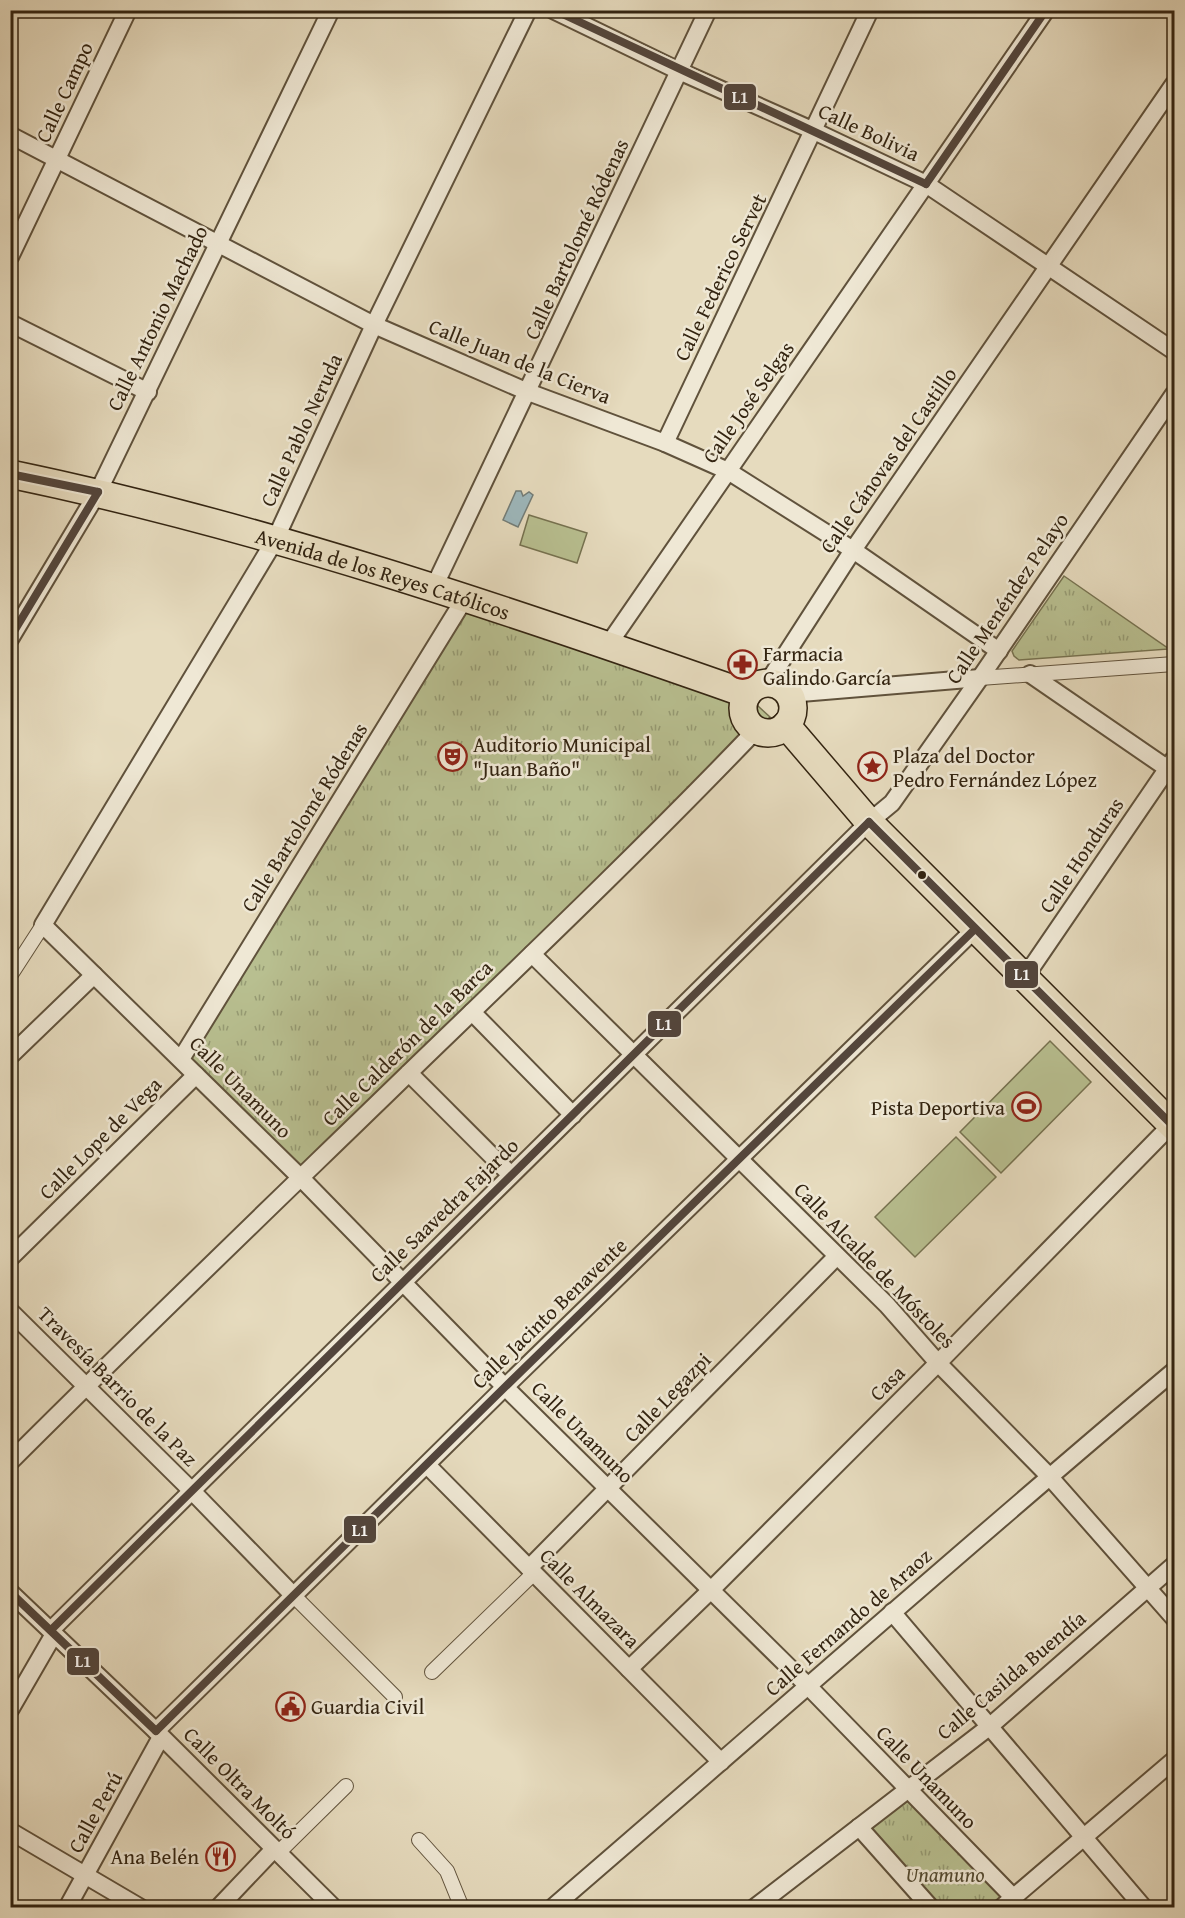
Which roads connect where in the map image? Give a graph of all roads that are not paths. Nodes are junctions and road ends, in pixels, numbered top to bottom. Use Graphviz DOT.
graph roads {
  1 [pos="128,10"];
  2 [pos="331,10"];
  3 [pos="528,10"];
  4 [pos="554,10"];
  5 [pos="708,10"];
  6 [pos="870,10"];
  7 [pos="1046,10"];
  8 [pos="680,71"];
  9 [pos="1174,84"];
  10 [pos="814,131"];
  11 [pos="10,135"];
  12 [pos="57,159"];
  13 [pos="926,184"];
  14 [pos="218,243"];
  15 [pos="10,257"];
  16 [pos="1050,266"];
  17 [pos="10,323"];
  18 [pos="374,325"];
  19 [pos="1174,351"];
  20 [pos="147,392"];
  21 [pos="528,392"];
  22 [pos="1174,394"];
  23 [pos="665,443"];
  24 [pos="728,471"];
  25 [pos="10,474"];
  26 [pos="98,492"];
  27 [pos="274,540"];
  28 [pos="853,550"];
  29 [pos="434,587"];
  30 [pos="465,598"];
  31 [pos="10,639"];
  32 [pos="608,645"];
  33 [pos="999,651"];
  34 [pos="1174,664"];
  35 [pos="1030,674"];
  36 [pos="980,678"];
  37 [pos="768,690"];
  38 [pos="786,725"];
  39 [pos="756,730"];
  40 [pos="1172,767"];
  41 [pos="869,822"];
  42 [pos="43,925"];
  43 [pos="975,929"];
  44 [pos="532,954"];
  45 [pos="94,975"];
  46 [pos="10,976"];
  47 [pos="1025,977"];
  48 [pos="472,1012"];
  49 [pos="633,1055"];
  50 [pos="10,1056"];
  51 [pos="181,1059"];
  52 [pos="409,1073"];
  53 [pos="196,1075"];
  54 [pos="573,1115"];
  55 [pos="1174,1125"];
  56 [pos="739,1159"];
  57 [pos="512,1175"];
  58 [pos="300,1178"];
  59 [pos="837,1256"];
  60 [pos="10,1258"];
  61 [pos="402,1282"];
  62 [pos="10,1311"];
  63 [pos="938,1363"];
  64 [pos="1174,1371"];
  65 [pos="85,1387"];
  66 [pos="505,1387"];
  67 [pos="10,1462"];
  68 [pos="427,1465"];
  69 [pos="1049,1476"];
  70 [pos="609,1488"];
  71 [pos="191,1490"];
  72 [pos="1174,1565"];
  73 [pos="531,1571"];
  74 [pos="1149,1587"];
  75 [pos="711,1590"];
  76 [pos="10,1592"];
  77 [pos="294,1596"];
  78 [pos="892,1612"];
  79 [pos="1174,1618"];
  80 [pos="53,1632"];
  81 [pos="629,1669"];
  82 [pos="432,1672"];
  83 [pos="808,1686"];
  84 [pos="395,1697"];
  85 [pos="10,1710"];
  86 [pos="989,1727"];
  87 [pos="159,1734"];
  88 [pos="1174,1760"];
  89 [pos="721,1762"];
  90 [pos="346,1786"];
  91 [pos="908,1789"];
  92 [pos="859,1827"];
  93 [pos="10,1831"];
  94 [pos="1084,1838"];
  95 [pos="419,1840"];
  96 [pos="276,1851"];
  97 [pos="86,1875"];
  98 [pos="1007,1903"];
  99 [pos="759,1906"];
  100 [pos="67,1908"];
  101 [pos="141,1908"];
  102 [pos="218,1908"];
  103 [pos="334,1908"];
  104 [pos="464,1908"];
  105 [pos="552,1908"];
  106 [pos="931,1908"];
  107 [pos="1144,1908"];
  1 -- 12 [label="street, Calle Campo"];
  2 -- 14 [label="street, Calle Antonio Machado"];
  3 -- 18 [label="street, Calle Pablo Neruda"];
  4 -- 8 [label="street, Calle Bolivia"];
  5 -- 8 [label="street, Calle Bartolomé Ródenas"];
  6 -- 10 [label="street, Calle Federico Servet"];
  7 -- 13 [label="street, Calle José Selgas"];
  8 -- 10 [label="street, Calle Bolivia"];
  8 -- 21 [label="street, Calle Bartolomé Ródenas"];
  9 -- 16 [label="street, Calle Cánovas del Castillo"];
  10 -- 13 [label="street, Calle Bolivia"];
  10 -- 23 [label="street, Calle Federico Servet"];
  11 -- 12 [label="street, Calle Juan de la Cierva"];
  12 -- 14 [label="street, Calle Juan de la Cierva"];
  12 -- 15 [label="street, Calle Campo"];
  13 -- 16 [label="street, Calle Bolivia"];
  13 -- 24 [label="street, Calle José Selgas"];
  14 -- 18 [label="street, Calle Juan de la Cierva"];
  14 -- 20 [label="street, Calle Antonio Machado"];
  16 -- 19 [label="street, Calle Bolivia"];
  16 -- 28 [label="street, Calle Cánovas del Castillo"];
  17 -- 20 [label="street"];
  18 -- 21 [label="street, Calle Juan de la Cierva"];
  18 -- 27 [label="street, Calle Pablo Neruda"];
  20 -- 26 [label="street, Calle Antonio Machado"];
  21 -- 23 [label="street, Calle Juan de la Cierva"];
  21 -- 29 [label="street, Calle Bartolomé Ródenas"];
  22 -- 33 [label="street, Calle Menéndez Pelayo"];
  23 -- 24 [label="street, Calle Juan de la Cierva"];
  24 -- 28 [label="street, Calle Juan de la Cierva"];
  24 -- 32 [label="street, Calle José Selgas"];
  25 -- 26 [label="main road, Avenida de los Reyes Católicos"];
  26 -- 27 [label="main road, Avenida de los Reyes Católicos"];
  26 -- 31 [label="street, Calle Antonio Machado"];
  27 -- 29 [label="main road, Avenida de los Reyes Católicos"];
  27 -- 42 [label="street, Calle Pablo Neruda"];
  28 -- 33 [label="street, Calle Juan de la Cierva"];
  28 -- 37 [label="street, Calle Cánovas del Castillo"];
  29 -- 30 [label="main road, Avenida de los Reyes Católicos"];
  30 -- 32 [label="main road, Avenida de los Reyes Católicos"];
  30 -- 51 [label="street, Calle Bartolomé Ródenas"];
  32 -- 37 [label="main road, Avenida de los Reyes Católicos"];
  33 -- 36 [label="street, Calle Menéndez Pelayo"];
  34 -- 35 [label="street"];
  35 -- 36 [label="street"];
  35 -- 40 [label="street"];
  36 -- 37 [label="street"];
  36 -- 41 [label="street, Calle Menéndez Pelayo"];
  37 -- 38 [label="main road"];
  37 -- 39 [label="main road"];
  38 -- 39 [label="main road"];
  38 -- 41 [label="main road"];
  39 -- 44 [label="street, Calle Calderón de la Barca"];
  40 -- 47 [label="street, Calle Honduras"];
  41 -- 43 [label="main road"];
  41 -- 49 [label="street, Calle Saavedra Fajardo"];
  42 -- 45 [label="street, Calle Unamuno"];
  42 -- 46 [label="street, Calle Pablo Neruda"];
  43 -- 47 [label="main road"];
  43 -- 56 [label="street, Calle Jacinto Benavente"];
  44 -- 48 [label="street, Calle Calderón de la Barca"];
  44 -- 49 [label="street, Calle Alcalde de Móstoles"];
  45 -- 50 [label="street"];
  45 -- 51 [label="street, Calle Unamuno"];
  47 -- 55 [label="main road"];
  48 -- 52 [label="street, Calle Calderón de la Barca"];
  48 -- 54 [label="street"];
  49 -- 54 [label="street, Calle Saavedra Fajardo"];
  49 -- 56 [label="street, Calle Alcalde de Móstoles"];
  51 -- 53 [label="street, Calle Unamuno"];
  52 -- 57 [label="street"];
  52 -- 58 [label="street, Calle Calderón de la Barca"];
  53 -- 58 [label="street, Calle Unamuno"];
  53 -- 60 [label="street, Calle Lope de Vega"];
  54 -- 57 [label="street, Calle Saavedra Fajardo"];
  55 -- 63 [label="street, Casa"];
  56 -- 59 [label="street, Calle Alcalde de Móstoles"];
  56 -- 66 [label="street, Calle Jacinto Benavente"];
  57 -- 61 [label="street, Calle Saavedra Fajardo"];
  58 -- 61 [label="street, Calle Unamuno"];
  58 -- 65 [label="street, Calle Calderón de la Barca"];
  59 -- 63 [label="street, Calle Alcalde de Móstoles"];
  59 -- 70 [label="street, Calle Legazpi"];
  61 -- 66 [label="street, Calle Unamuno"];
  61 -- 71 [label="street, Calle Saavedra Fajardo"];
  62 -- 65 [label="street, Travesía Barrio de la Paz"];
  63 -- 69 [label="street, Calle Alcalde de Móstoles"];
  63 -- 75 [label="street, Casa"];
  64 -- 69 [label="street, Calle Fernando de Araoz"];
  65 -- 67 [label="street, Calle Calderón de la Barca"];
  65 -- 71 [label="street, Travesía Barrio de la Paz"];
  66 -- 68 [label="street, Calle Jacinto Benavente"];
  66 -- 70 [label="street, Calle Unamuno"];
  68 -- 73 [label="street, Calle Almazara"];
  68 -- 77 [label="street, Calle Jacinto Benavente"];
  69 -- 74 [label="street, Calle Alcalde de Móstoles"];
  69 -- 78 [label="street, Calle Fernando de Araoz"];
  70 -- 73 [label="street, Calle Legazpi"];
  70 -- 75 [label="street, Calle Unamuno"];
  71 -- 77 [label="street, Travesía Barrio de la Paz"];
  71 -- 80 [label="street, Calle Saavedra Fajardo"];
  72 -- 74 [label="street, Calle Casilda Buendía"];
  73 -- 81 [label="street, Calle Almazara"];
  73 -- 82 [label="street"];
  74 -- 79 [label="street, Calle Alcalde de Móstoles"];
  74 -- 86 [label="street, Calle Casilda Buendía"];
  75 -- 81 [label="street, Casa"];
  75 -- 83 [label="street, Calle Unamuno"];
  76 -- 80 [label="street, Calle Oltra Moltó"];
  77 -- 84 [label="street"];
  77 -- 87 [label="street, Calle Jacinto Benavente"];
  78 -- 83 [label="street, Calle Fernando de Araoz"];
  78 -- 86 [label="street"];
  80 -- 85 [label="street, Calle Saavedra Fajardo"];
  80 -- 87 [label="street, Calle Oltra Moltó"];
  81 -- 89 [label="street, Calle Almazara"];
  83 -- 89 [label="street, Calle Fernando de Araoz"];
  83 -- 91 [label="street, Calle Unamuno"];
  86 -- 91 [label="street, Calle Casilda Buendía"];
  86 -- 94 [label="street"];
  87 -- 96 [label="street, Calle Oltra Moltó"];
  87 -- 97 [label="street, Calle Perú"];
  88 -- 94 [label="street"];
  89 -- 105 [label="street, Calle Fernando de Araoz"];
  90 -- 96 [label="street"];
  91 -- 92 [label="street, Calle Casilda Buendía"];
  91 -- 98 [label="street, Calle Unamuno"];
  92 -- 99 [label="street, Calle Casilda Buendía"];
  92 -- 106 [label="street"];
  93 -- 97 [label="street"];
  94 -- 98 [label="street"];
  94 -- 107 [label="street"];
  95 -- 104 [label="street"];
  96 -- 102 [label="street"];
  96 -- 103 [label="street, Calle Oltra Moltó"];
  97 -- 100 [label="street, Calle Perú"];
  97 -- 101 [label="street"];
}
